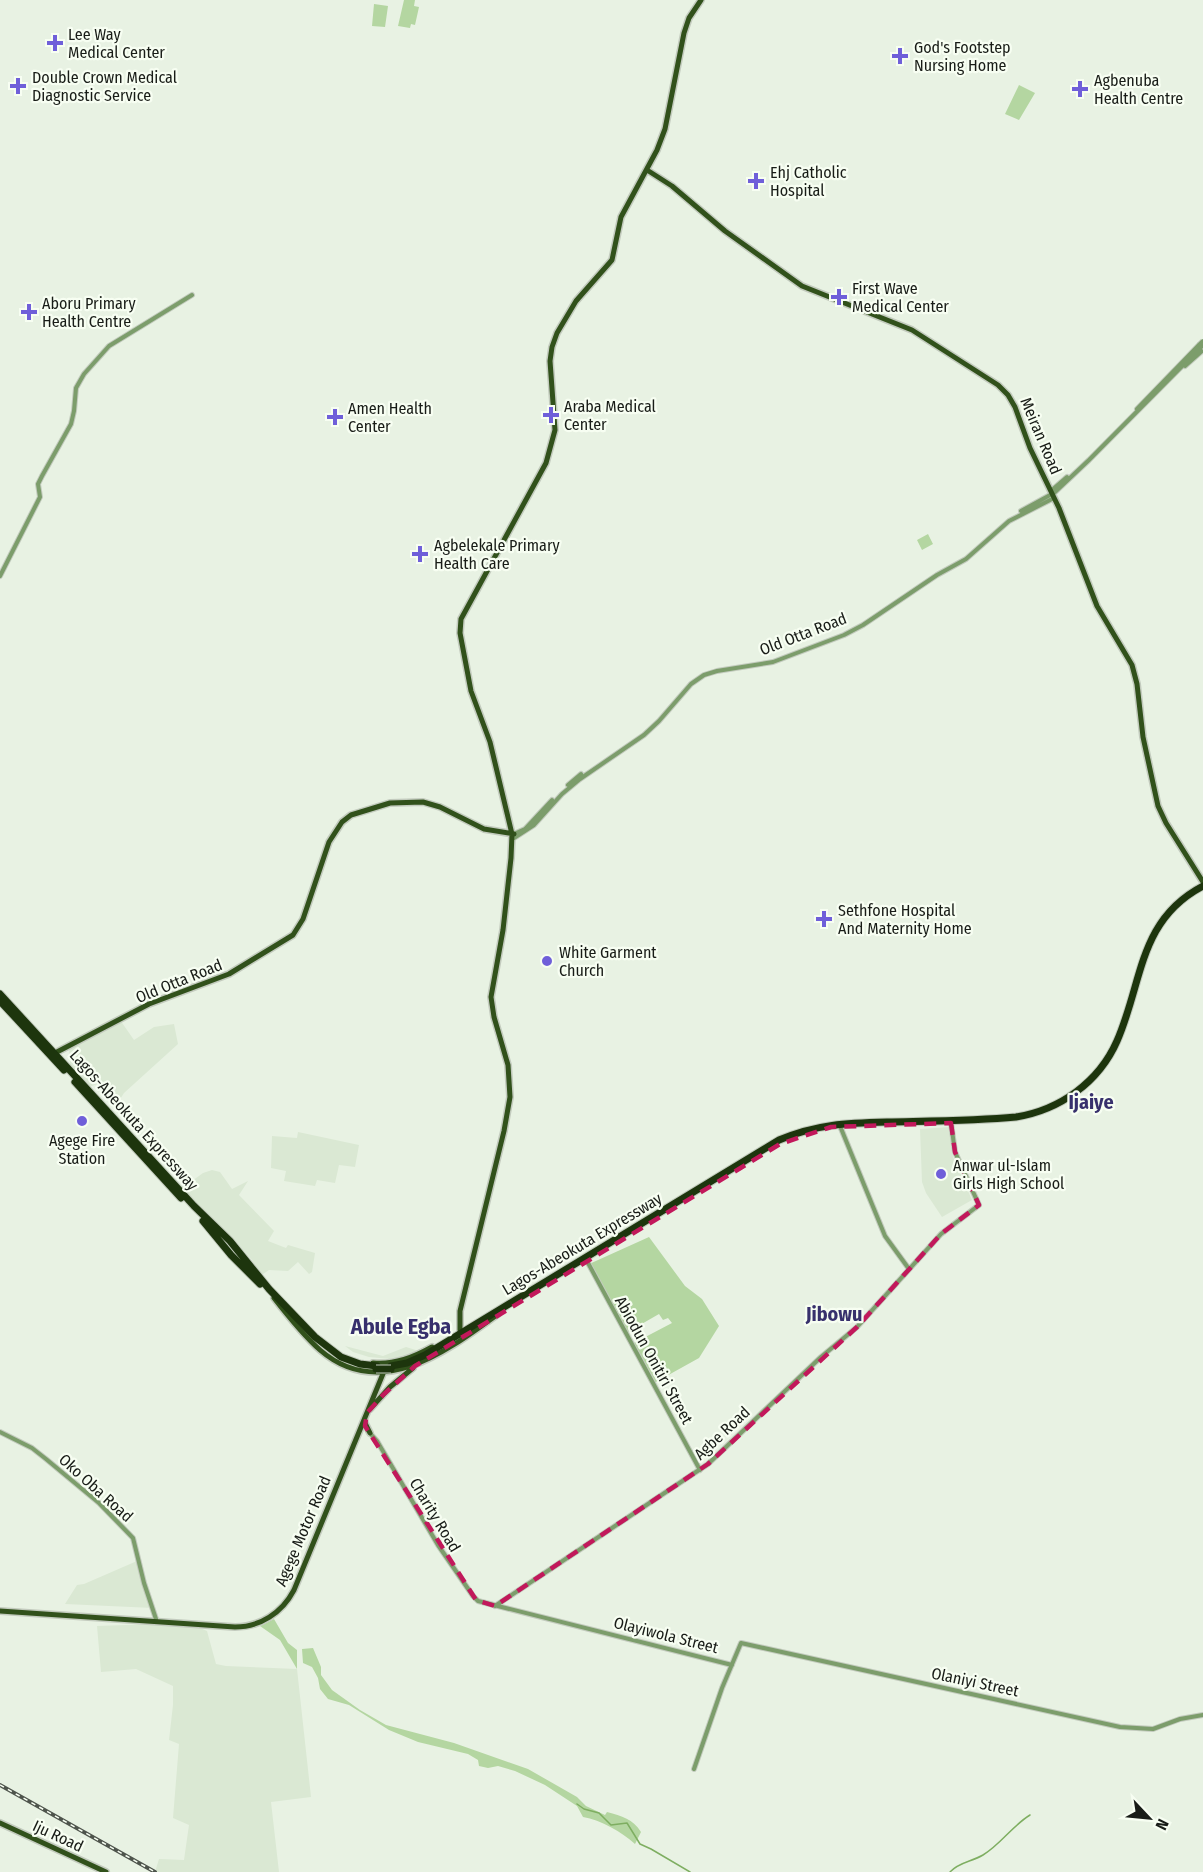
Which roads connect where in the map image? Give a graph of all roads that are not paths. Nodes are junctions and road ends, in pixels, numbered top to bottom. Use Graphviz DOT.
graph roads {
  1 [pos="702,0"];
  2 [pos="648,170"];
  3 [pos="192,296"];
  4 [pos="1202,346"];
  5 [pos="1053,493"];
  6 [pos="0,576"];
  7 [pos="513,836"];
  8 [pos="1203,884"];
  9 [pos="0,994"];
  10 [pos="0,1001"];
  11 [pos="56,1054"];
  12 [pos="951,1123"];
  13 [pos="840,1126"];
  14 [pos="587,1261"];
  15 [pos="909,1269"];
  16 [pos="268,1289"];
  17 [pos="498,1313"];
  18 [pos="461,1330"];
  19 [pos="415,1366"];
  20 [pos="384,1368"];
  21 [pos="376,1387"];
  22 [pos="367,1413"];
  23 [pos="361,1426"];
  24 [pos="0,1432"];
  25 [pos="368,1432"];
  26 [pos="700,1470"];
  27 [pos="493,1607"];
  28 [pos="0,1609"];
  29 [pos="272,1613"];
  30 [pos="156,1619"];
  31 [pos="732,1665"];
  32 [pos="1203,1715"];
  33 [pos="694,1769"];
  34 [pos="0,1825"];
  35 [pos="99,1872"];
  36 [pos="106,1872"];
  1 -- 2 [label="main road"];
  2 -- 5 [label="main road, Meiran Road"];
  2 -- 7 [label="main road"];
  3 -- 6 [label="street"];
  4 -- 5 [label="street, Old Otta Road"];
  5 -- 7 [label="street, Old Otta Road"];
  5 -- 8 [label="main road, Meiran Road"];
  7 -- 11 [label="main road, Old Otta Road"];
  7 -- 11 [label="main road, Old Otta Road"];
  7 -- 18 [label="main road"];
  8 -- 12 [label="highway, Lagos-Abeokuta Expressway"];
  8 -- 17 [label="highway, Lagos-Abeokuta Expressway"];
  9 -- 11 [label="highway, Lagos-Abeokuta Expressway"];
  10 -- 16 [label="highway, Lagos-Abeokuta Expressway"];
  11 -- 16 [label="highway, Lagos-Abeokuta Expressway"];
  12 -- 13 [label="highway, Lagos-Abeokuta Expressway"];
  12 -- 15 [label="street, Agbe Road"];
  13 -- 14 [label="highway, Lagos-Abeokuta Expressway"];
  13 -- 15 [label="street"];
  14 -- 17 [label="highway, Lagos-Abeokuta Expressway"];
  14 -- 26 [label="street, Abiodun Onitiri Street"];
  15 -- 26 [label="street, Agbe Road"];
  16 -- 20 [label="highway, Lagos-Abeokuta Expressway"];
  17 -- 18 [label="main road"];
  17 -- 19 [label="main road"];
  17 -- 20 [label="highway, Lagos-Abeokuta Expressway"];
  18 -- 20 [label="main road"];
  19 -- 20 [label="main road"];
  19 -- 22 [label="main road"];
  20 -- 21 [label="main road, Agege Motor Road"];
  21 -- 22 [label="main road, Agege Motor Road"];
  21 -- 23 [label="main road, Agege Motor Road"];
  22 -- 23 [label="main road, Agege Motor Road"];
  23 -- 25 [label="main road"];
  23 -- 25 [label="main road"];
  23 -- 29 [label="main road, Agege Motor Road"];
  24 -- 30 [label="street, Oko Oba Road"];
  25 -- 27 [label="street, Charity Road"];
  26 -- 27 [label="street, Agbe Road"];
  27 -- 31 [label="street, Olayiwola Street"];
  28 -- 29 [label="main road"];
  28 -- 30 [label="main road"];
  29 -- 30 [label="main road"];
  31 -- 32 [label="street, Olaniyi Street"];
  31 -- 33 [label="street"];
  34 -- 35 [label="main road, Iju Road"];
  34 -- 36 [label="main road, Iju Road"];
}
